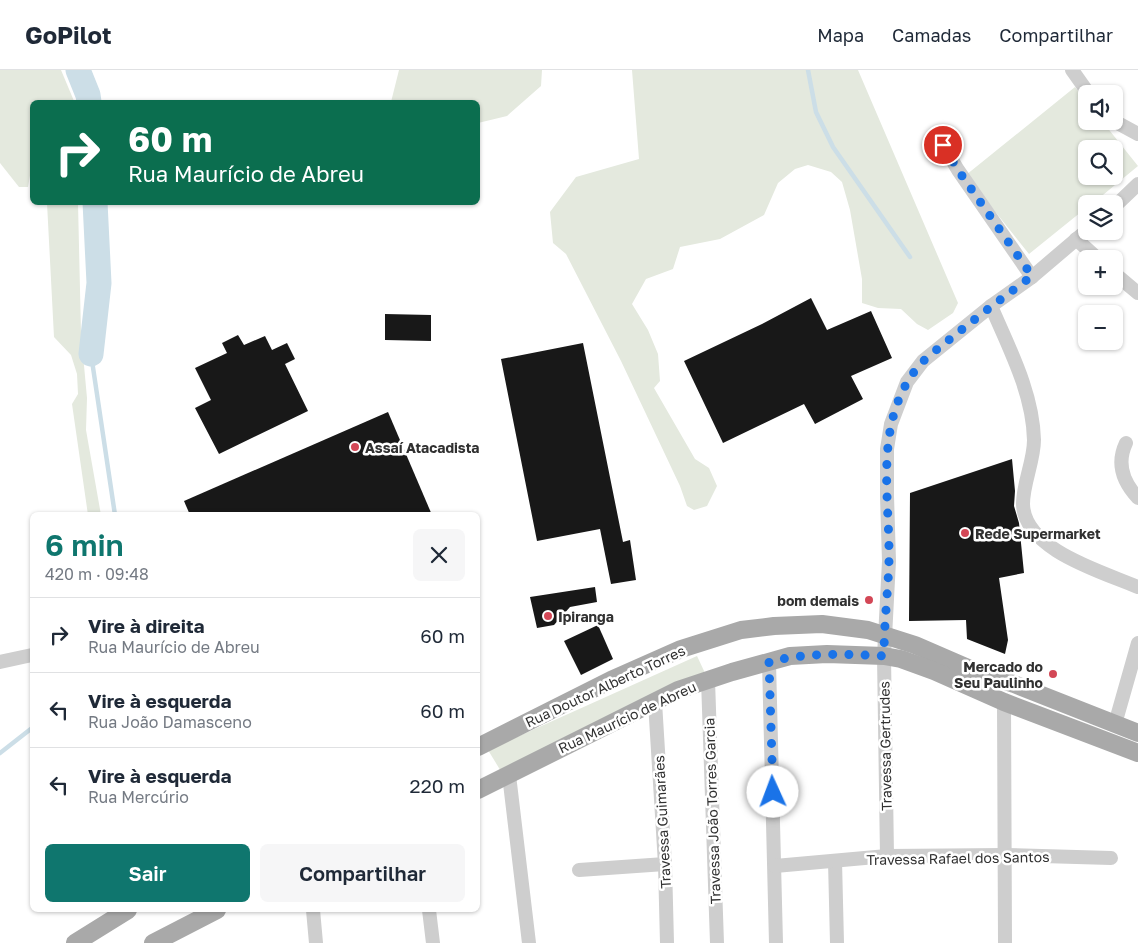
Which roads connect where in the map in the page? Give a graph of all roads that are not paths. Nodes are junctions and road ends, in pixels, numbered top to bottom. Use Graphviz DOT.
graph roads {
  1 [pos="1072,70"];
  2 [pos="1083,85"];
  3 [pos="1123,125"];
  4 [pos="1138,134"];
  5 [pos="943,145"];
  6 [pos="1138,184"];
  7 [pos="1123,198"];
  8 [pos="1078,238"];
  9 [pos="1032,276"];
  10 [pos="1123,280"];
  11 [pos="1138,293"];
  12 [pos="991,306"];
  13 [pos="1126,444"];
  14 [pos="1138,498"];
  15 [pos="1138,587"];
  16 [pos="884,636"];
  17 [pos="1138,643"];
  18 [pos="30,655"];
  19 [pos="884,656"];
  20 [pos="0,662"];
  21 [pos="769,662"];
  22 [pos="708,680"];
  23 [pos="655,702"];
  24 [pos="1004,702"];
  25 [pos="1115,724"];
  26 [pos="1138,734"];
  27 [pos="480,746"];
  28 [pos="1138,753"];
  29 [pos="509,775"];
  30 [pos="480,789"];
  31 [pos="1005,855"];
  32 [pos="887,856"];
  33 [pos="1111,858"];
  34 [pos="835,861"];
  35 [pos="665,864"];
  36 [pos="774,866"];
  37 [pos="579,870"];
  38 [pos="125,912"];
  39 [pos="213,912"];
  40 [pos="313,912"];
  41 [pos="429,912"];
  42 [pos="158,941"];
  43 [pos="75,943"];
  44 [pos="316,943"];
  45 [pos="433,943"];
  46 [pos="528,943"];
  47 [pos="667,943"];
  48 [pos="717,943"];
  49 [pos="776,943"];
  50 [pos="837,943"];
  51 [pos="1005,943"];
  1 -- 2 [label="street"];
  3 -- 4 [label="street"];
  5 -- 9 [label="street"];
  6 -- 7 [label="street"];
  8 -- 9 [label="street, Travessa Gertrudes"];
  9 -- 12 [label="street, Travessa Gertrudes"];
  10 -- 11 [label="street"];
  12 -- 15 [label="street"];
  12 -- 16 [label="street, Travessa Gertrudes"];
  13 -- 14 [label="street"];
  16 -- 19 [label="street, Travessa Gertrudes"];
  16 -- 25 [label="main road, Rua Doutor Alberto Torres"];
  16 -- 27 [label="main road, Rua Doutor Alberto Torres"];
  17 -- 25 [label="street"];
  18 -- 20 [label="street"];
  19 -- 21 [label="main road, Rua Maurício de Abreu"];
  19 -- 24 [label="main road, Rua Maurício de Abreu"];
  19 -- 32 [label="street, Travessa Gertrudes"];
  21 -- 22 [label="main road, Rua Maurício de Abreu"];
  21 -- 36 [label="street"];
  22 -- 23 [label="main road, Rua Maurício de Abreu"];
  22 -- 48 [label="street, Travessa João Torres Garcia"];
  23 -- 29 [label="main road, Rua Maurício de Abreu"];
  23 -- 35 [label="street, Travessa Guimarães"];
  24 -- 28 [label="main road, Rua Maurício de Abreu"];
  24 -- 31 [label="street"];
  25 -- 26 [label="main road, Rua Doutor Alberto Torres"];
  29 -- 30 [label="main road, Rua Maurício de Abreu"];
  29 -- 46 [label="street"];
  31 -- 32 [label="street, Travessa Rafael dos Santos"];
  31 -- 33 [label="street, Travessa Rafael dos Santos"];
  31 -- 51 [label="street"];
  32 -- 34 [label="street, Travessa Rafael dos Santos"];
  34 -- 36 [label="street, Travessa Rafael dos Santos"];
  34 -- 50 [label="street"];
  35 -- 37 [label="street"];
  35 -- 47 [label="street, Travessa Guimarães"];
  36 -- 49 [label="street"];
  38 -- 43 [label="main road"];
  39 -- 42 [label="main road"];
  40 -- 44 [label="street"];
  41 -- 45 [label="street"];
}
